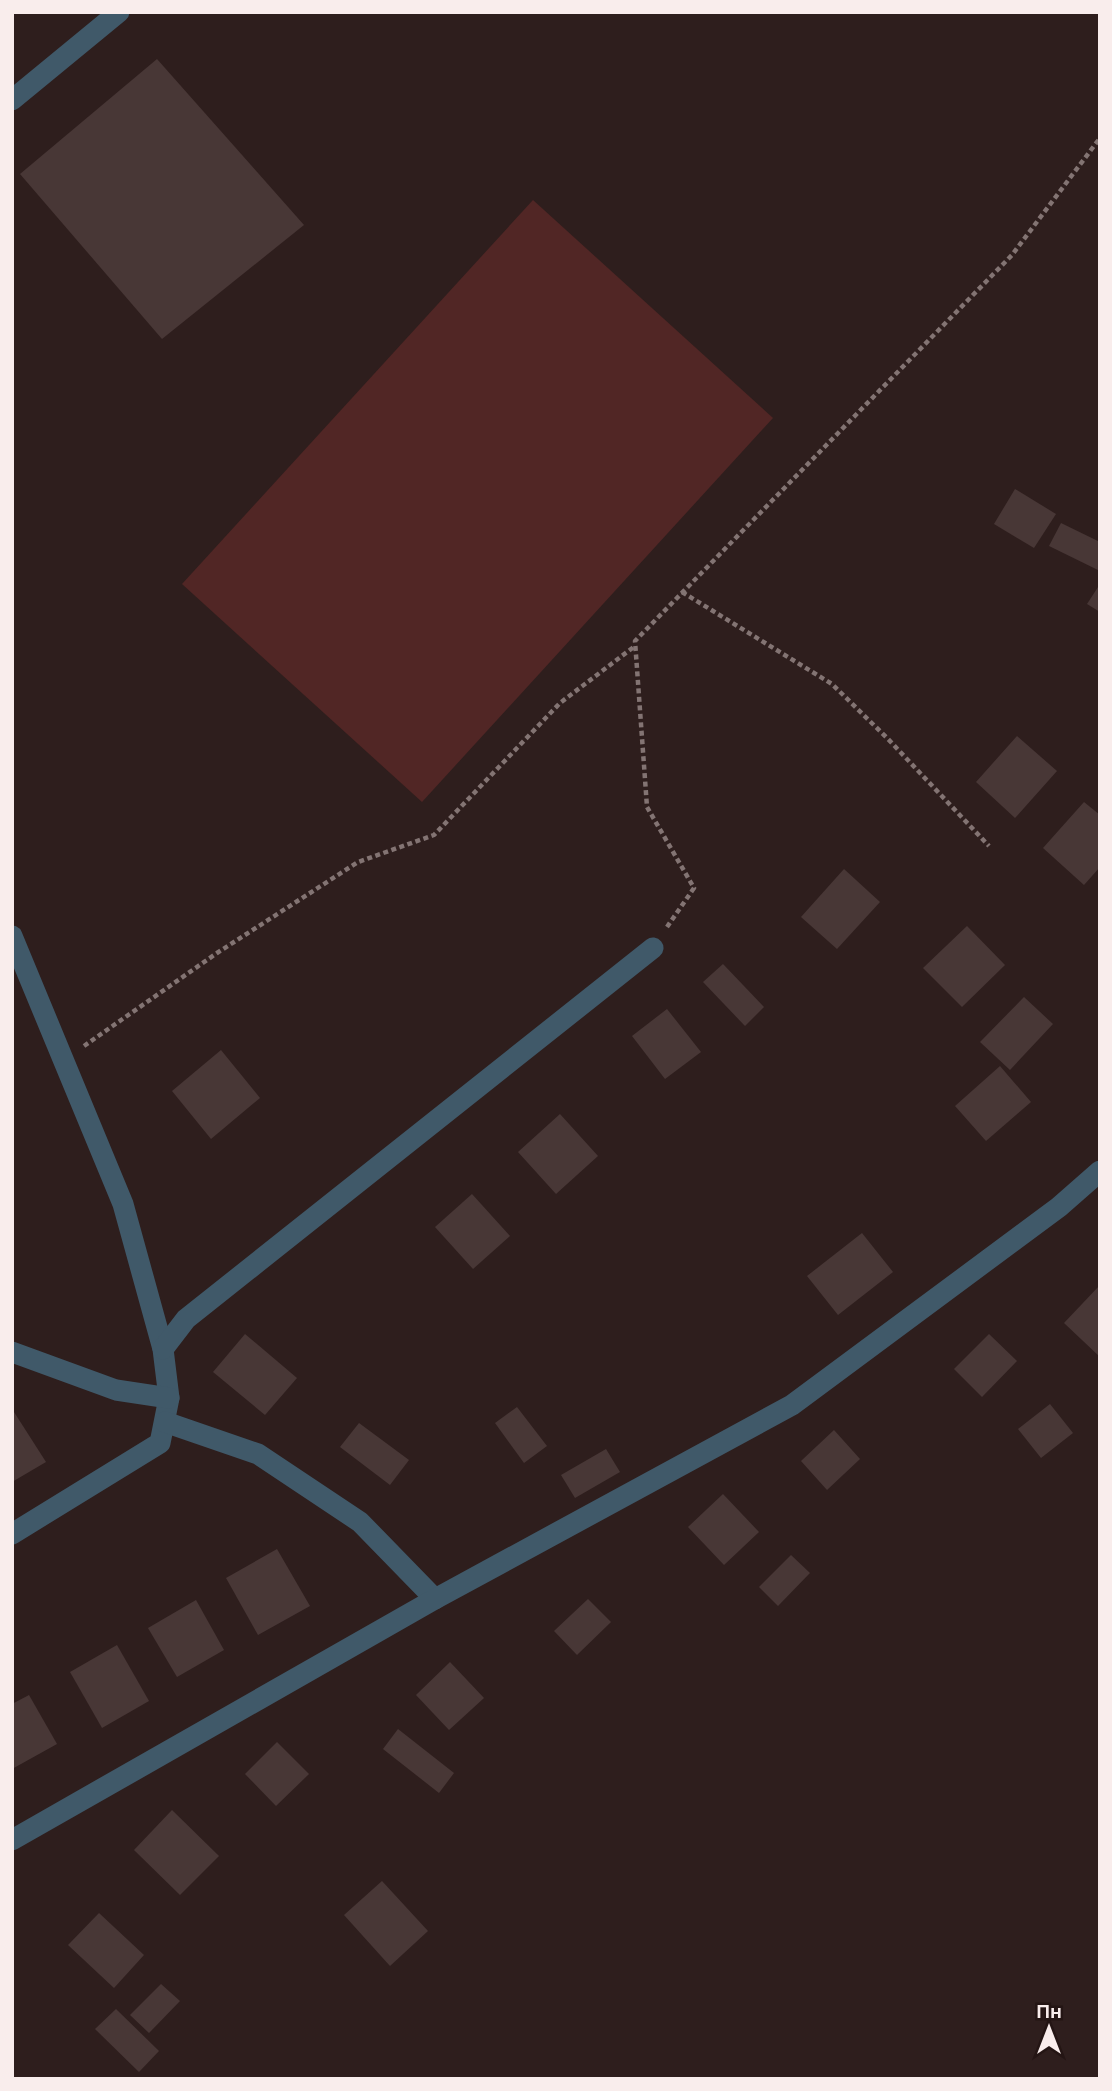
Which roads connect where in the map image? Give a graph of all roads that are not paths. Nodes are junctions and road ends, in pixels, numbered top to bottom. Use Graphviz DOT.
graph roads {
  1 [pos="120,12"];
  2 [pos="12,100"];
  3 [pos="12,936"];
  4 [pos="653,948"];
  5 [pos="1100,1171"];
  6 [pos="163,1349"];
  7 [pos="12,1352"];
  8 [pos="169,1398"];
  9 [pos="165,1422"];
  10 [pos="12,1534"];
  11 [pos="435,1599"];
  12 [pos="12,1840"];
  1 -- 2 [label="street"];
  3 -- 6 [label="street"];
  4 -- 6 [label="street"];
  5 -- 11 [label="street"];
  6 -- 8 [label="street"];
  7 -- 8 [label="street"];
  8 -- 9 [label="street"];
  9 -- 10 [label="street"];
  9 -- 11 [label="street"];
  11 -- 12 [label="street"];
}
